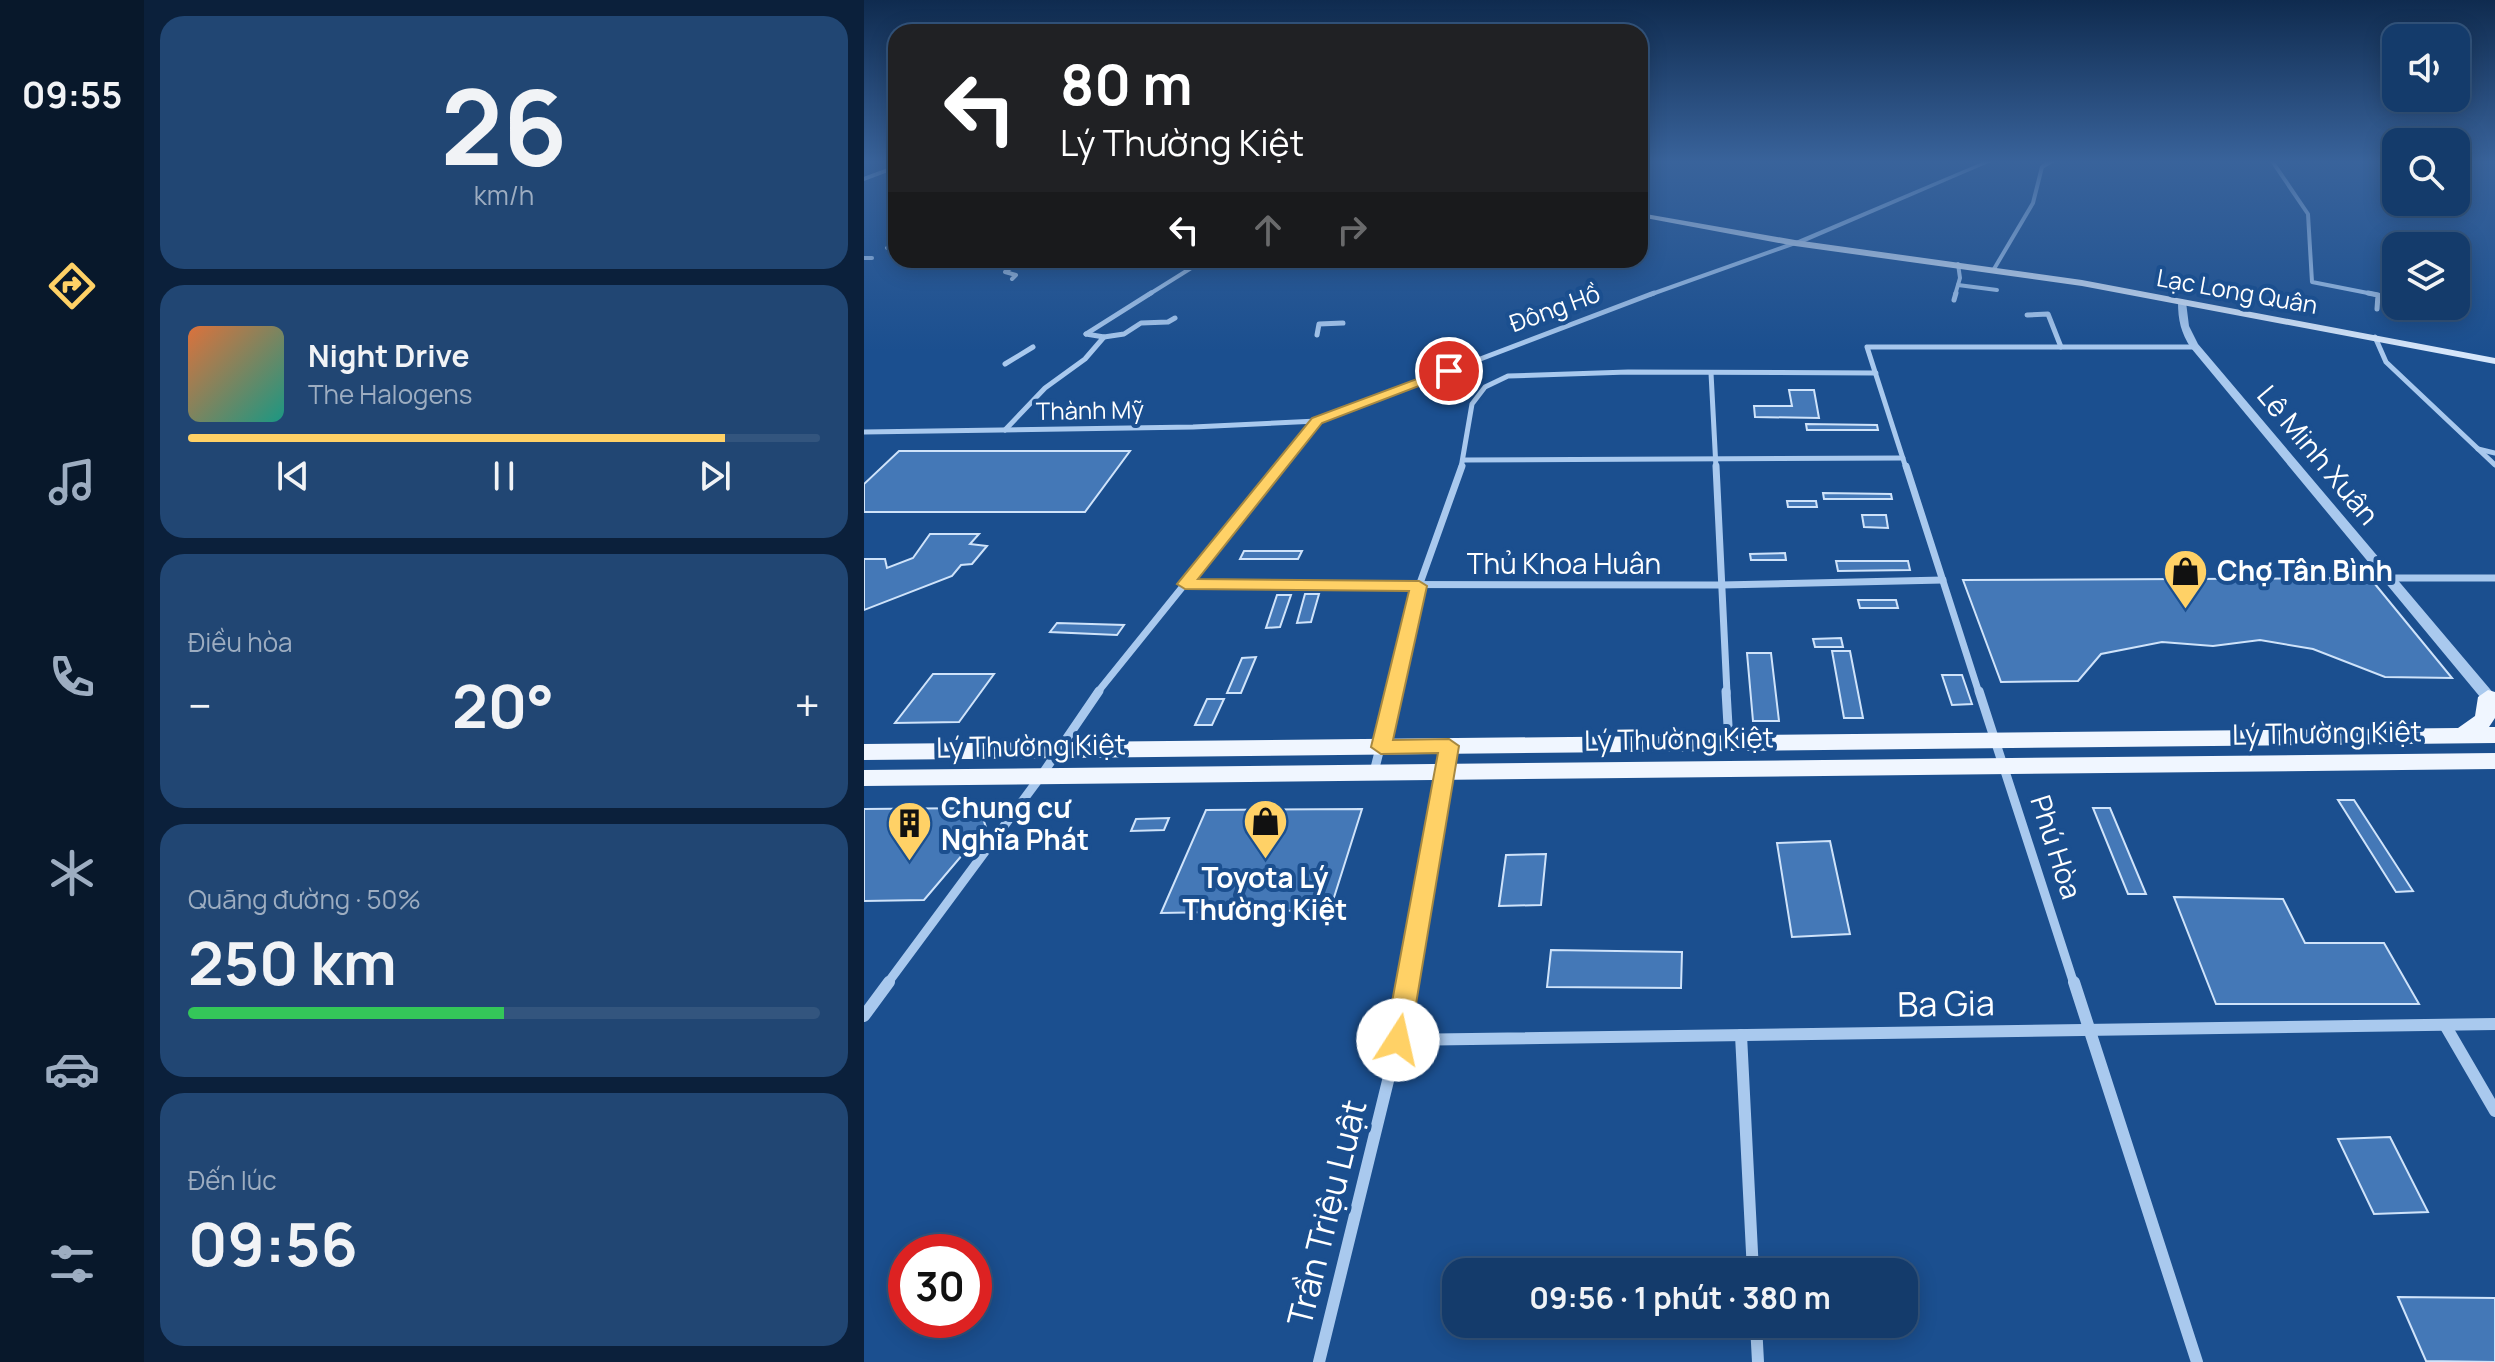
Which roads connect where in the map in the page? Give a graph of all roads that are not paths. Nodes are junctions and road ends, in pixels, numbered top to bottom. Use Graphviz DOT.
graph roads {
  1 [pos="1693,225"];
  2 [pos="1839,225"];
  3 [pos="2020,225"];
  4 [pos="2309,225"];
  5 [pos="1795,243"];
  6 [pos="864,258"];
  7 [pos="872,258"];
  8 [pos="1958,264"];
  9 [pos="1011,268"];
  10 [pos="1191,268"];
  11 [pos="1994,269"];
  12 [pos="1012,279"];
  13 [pos="1958,285"];
  14 [pos="1997,290"];
  15 [pos="1954,300"];
  16 [pos="2182,302"];
  17 [pos="2377,309"];
  18 [pos="2027,315"];
  19 [pos="1175,318"];
  20 [pos="1343,323"];
  21 [pos="1317,335"];
  22 [pos="1104,337"];
  23 [pos="2375,337"];
  24 [pos="1033,347"];
  25 [pos="2061,347"];
  26 [pos="2193,347"];
  27 [pos="2495,361"];
  28 [pos="1005,364"];
  29 [pos="1711,373"];
  30 [pos="1876,373"];
  31 [pos="1317,421"];
  32 [pos="1005,430"];
  33 [pos="864,432"];
  34 [pos="2477,449"];
  35 [pos="2495,453"];
  36 [pos="1903,458"];
  37 [pos="1464,460"];
  38 [pos="1715,460"];
  39 [pos="2495,465"];
  40 [pos="2389,578"];
  41 [pos="2495,578"];
  42 [pos="1943,580"];
  43 [pos="1185,584"];
  44 [pos="1721,585"];
  45 [pos="1419,586"];
  46 [pos="2493,701"];
  47 [pos="2495,735"];
  48 [pos="2461,736"];
  49 [pos="1996,741"];
  50 [pos="1729,743"];
  51 [pos="1449,746"];
  52 [pos="1381,747"];
  53 [pos="1059,750"];
  54 [pos="864,752"];
  55 [pos="2489,763"];
  56 [pos="2004,766"];
  57 [pos="1374,772"];
  58 [pos="1443,772"];
  59 [pos="1041,776"];
  60 [pos="864,778"];
  61 [pos="864,1016"];
  62 [pos="2495,1024"];
  63 [pos="2445,1025"];
  64 [pos="2091,1030"];
  65 [pos="1741,1035"];
  66 [pos="1398,1040"];
  67 [pos="2495,1111"];
  68 [pos="1752,1258"];
  69 [pos="1757,1338"];
  70 [pos="1319,1362"];
  71 [pos="1758,1362"];
  72 [pos="2197,1362"];
  1 -- 5 [label="main road, Lạc Long Quân"];
  2 -- 5 [label="street"];
  3 -- 11 [label="street"];
  4 -- 17 [label="street"];
  5 -- 8 [label="main road, Lạc Long Quân"];
  5 -- 31 [label="street, Đông Hồ"];
  6 -- 7 [label="street"];
  8 -- 11 [label="main road, Lạc Long Quân"];
  8 -- 13 [label="street"];
  9 -- 12 [label="street"];
  10 -- 22 [label="street"];
  11 -- 16 [label="main road, Lạc Long Quân"];
  13 -- 14 [label="street"];
  13 -- 15 [label="street"];
  16 -- 23 [label="main road, Lạc Long Quân"];
  16 -- 26 [label="street, Lê Minh Xuân"];
  18 -- 25 [label="street"];
  19 -- 22 [label="street"];
  20 -- 21 [label="street"];
  22 -- 32 [label="street"];
  23 -- 27 [label="main road, Lạc Long Quân"];
  23 -- 34 [label="street"];
  24 -- 28 [label="street"];
  25 -- 26 [label="street"];
  25 -- 30 [label="street, Phú Hòa"];
  26 -- 40 [label="street, Lê Minh Xuân"];
  29 -- 30 [label="street"];
  29 -- 37 [label="street"];
  29 -- 38 [label="street"];
  30 -- 36 [label="street, Phú Hòa"];
  31 -- 32 [label="street, Thành Mỹ"];
  31 -- 43 [label="street, Đông Hồ"];
  32 -- 33 [label="street, Thành Mỹ"];
  34 -- 35 [label="street"];
  34 -- 39 [label="street"];
  36 -- 38 [label="street"];
  36 -- 42 [label="street, Phú Hòa"];
  37 -- 38 [label="street"];
  37 -- 45 [label="street"];
  38 -- 44 [label="street"];
  40 -- 41 [label="street"];
  40 -- 46 [label="street, Lê Minh Xuân"];
  42 -- 44 [label="street, Thủ Khoa Huân"];
  42 -- 49 [label="street, Phú Hòa"];
  43 -- 45 [label="street, Thủ Khoa Huân"];
  43 -- 53 [label="street, Đông Hồ"];
  44 -- 45 [label="street, Thủ Khoa Huân"];
  44 -- 50 [label="street"];
  45 -- 52 [label="street"];
  46 -- 48 [label="main road"];
  47 -- 48 [label="main road, Lý Thường Kiệt"];
  48 -- 49 [label="main road, Lý Thường Kiệt"];
  49 -- 50 [label="main road, Lý Thường Kiệt"];
  49 -- 56 [label="street, Phú Hòa"];
  50 -- 51 [label="main road, Lý Thường Kiệt"];
  51 -- 52 [label="main road, Lý Thường Kiệt"];
  51 -- 58 [label="street, Trần Triệu Luật"];
  52 -- 53 [label="main road, Lý Thường Kiệt"];
  52 -- 57 [label="street"];
  53 -- 54 [label="main road, Lý Thường Kiệt"];
  53 -- 59 [label="street, Đông Hồ"];
  55 -- 56 [label="main road, Lý Thường Kiệt"];
  56 -- 58 [label="main road, Lý Thường Kiệt"];
  56 -- 64 [label="street, Phú Hòa"];
  57 -- 58 [label="main road, Lý Thường Kiệt"];
  57 -- 59 [label="main road, Lý Thường Kiệt"];
  58 -- 66 [label="street, Trần Triệu Luật"];
  59 -- 60 [label="main road, Lý Thường Kiệt"];
  59 -- 61 [label="street, Đông Hồ"];
  62 -- 63 [label="street, Ba Gia"];
  63 -- 64 [label="street, Ba Gia"];
  63 -- 67 [label="street"];
  64 -- 65 [label="street, Ba Gia"];
  64 -- 72 [label="street, Phú Hòa"];
  65 -- 66 [label="street, Ba Gia"];
  65 -- 68 [label="street"];
  66 -- 70 [label="street, Trần Triệu Luật"];
  69 -- 71 [label="street"];
}
